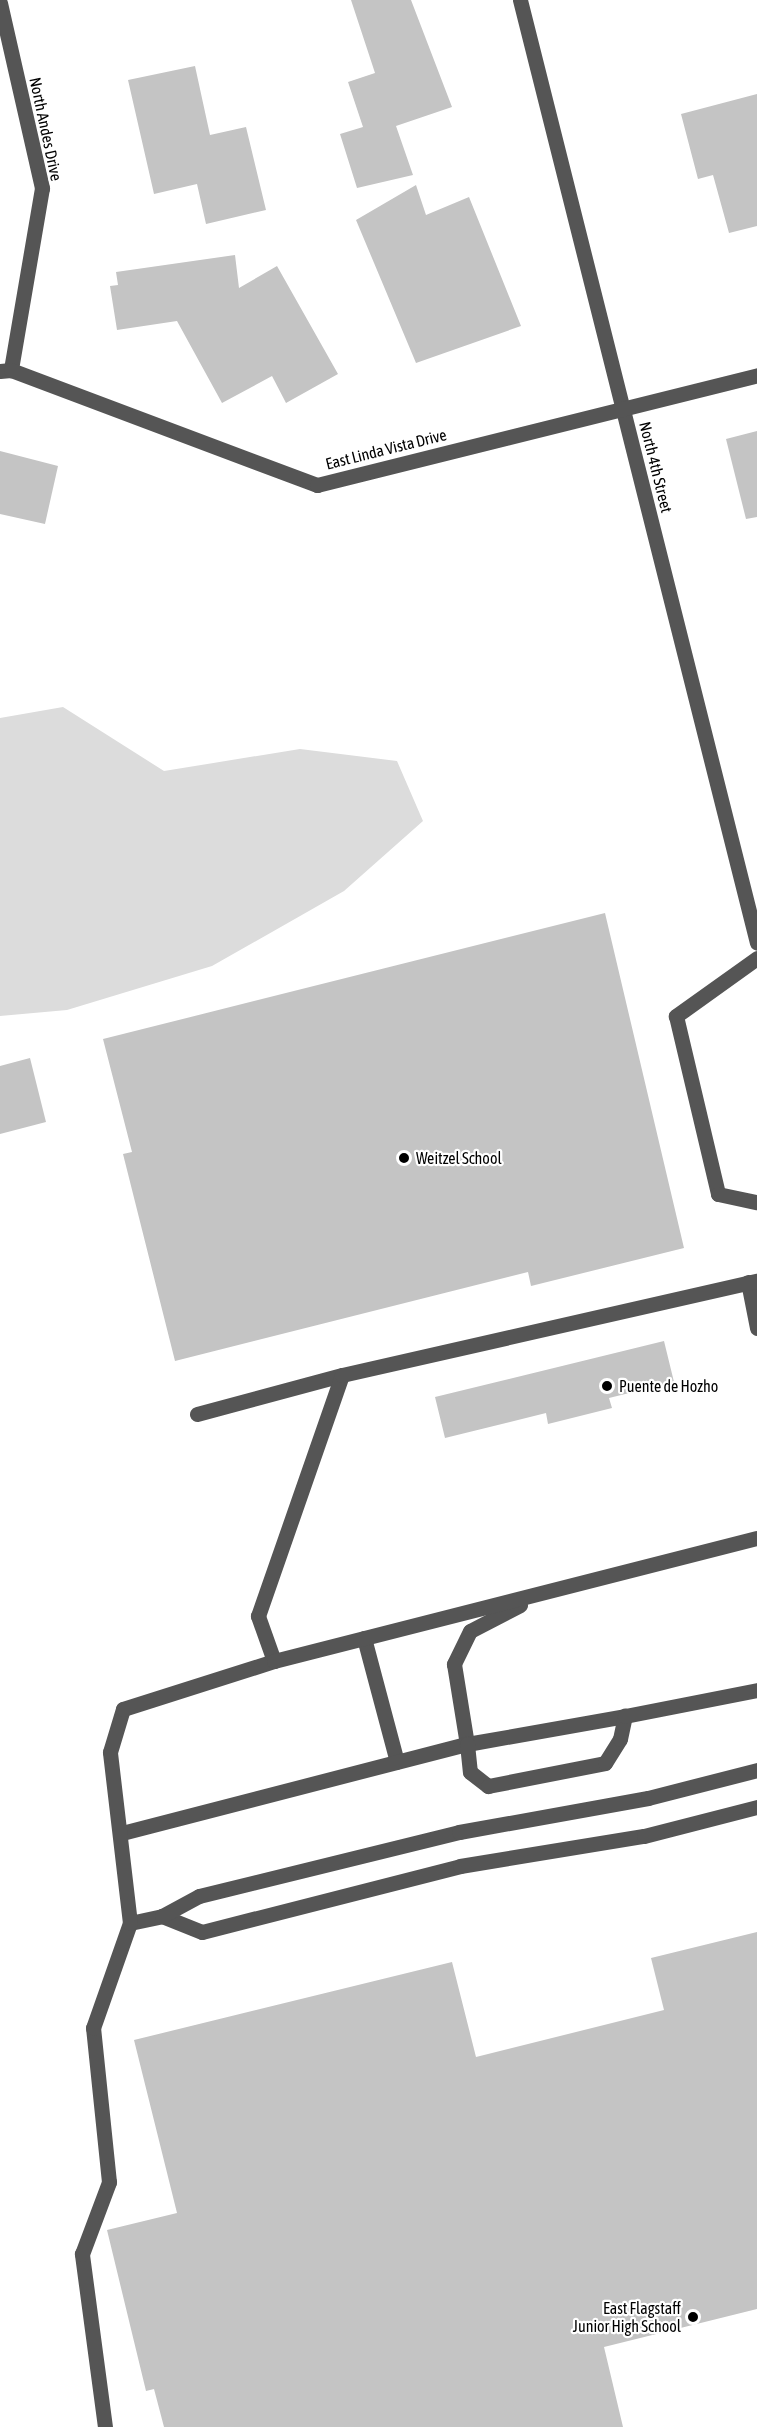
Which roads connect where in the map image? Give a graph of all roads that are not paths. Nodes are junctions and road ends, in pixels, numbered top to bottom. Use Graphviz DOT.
graph roads {
  1 [pos="520,0"];
  2 [pos="0,3"];
  3 [pos="5,370"];
  4 [pos="757,375"];
  5 [pos="623,409"];
  6 [pos="757,944"];
  7 [pos="757,958"];
  8 [pos="757,1202"];
  9 [pos="752,1281"];
  10 [pos="757,1328"];
  11 [pos="342,1375"];
  12 [pos="197,1414"];
  13 [pos="757,1538"];
  14 [pos="541,1593"];
  15 [pos="364,1638"];
  16 [pos="274,1661"];
  17 [pos="757,1690"];
  18 [pos="625,1716"];
  19 [pos="467,1744"];
  20 [pos="397,1762"];
  21 [pos="757,1770"];
  22 [pos="757,1807"];
  23 [pos="122,1833"];
  24 [pos="162,1916"];
  25 [pos="130,1923"];
  26 [pos="105,2427"];
  1 -- 5 [label="street, North 4th Street"];
  2 -- 3 [label="street, North Andes Drive"];
  3 -- 5 [label="street, East Linda Vista Drive"];
  4 -- 5 [label="street, East Linda Vista Drive"];
  5 -- 6 [label="street, North 4th Street"];
  7 -- 8 [label="street"];
  9 -- 10 [label="street"];
  9 -- 11 [label="street"];
  11 -- 12 [label="street"];
  11 -- 16 [label="street"];
  13 -- 14 [label="street"];
  14 -- 15 [label="street"];
  14 -- 19 [label="street"];
  15 -- 16 [label="street"];
  15 -- 20 [label="street"];
  16 -- 23 [label="street"];
  17 -- 18 [label="street"];
  18 -- 19 [label="street"];
  18 -- 19 [label="street"];
  19 -- 20 [label="street"];
  20 -- 23 [label="street"];
  21 -- 24 [label="street"];
  22 -- 24 [label="street"];
  23 -- 25 [label="street"];
  24 -- 25 [label="street"];
  25 -- 26 [label="street"];
}
